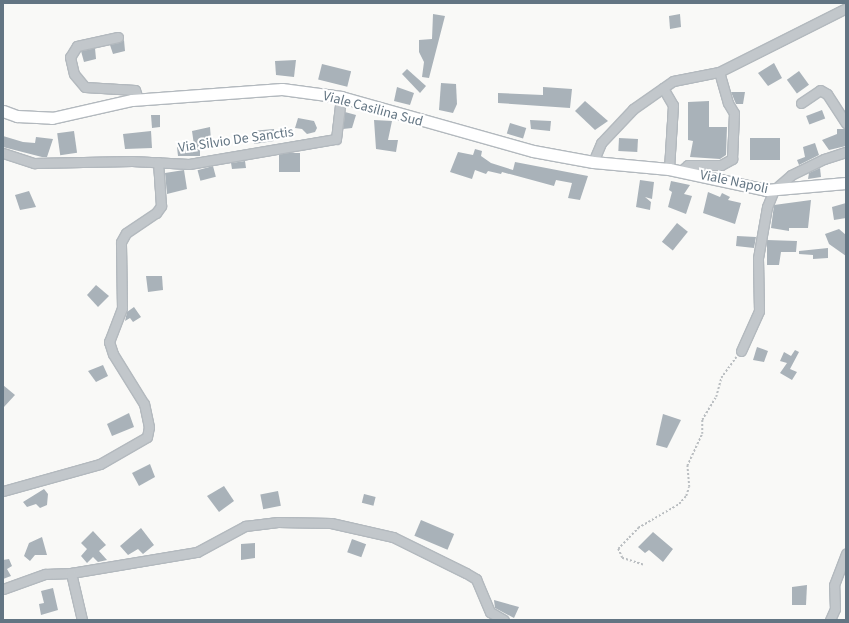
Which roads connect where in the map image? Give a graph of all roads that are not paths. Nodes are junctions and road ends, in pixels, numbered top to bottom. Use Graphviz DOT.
graph roads {
  1 [pos="846,8"];
  2 [pos="118,37"];
  3 [pos="719,72"];
  4 [pos="663,88"];
  5 [pos="341,97"];
  6 [pos="138,99"];
  7 [pos="801,103"];
  8 [pos="3,111"];
  9 [pos="846,123"];
  10 [pos="846,152"];
  11 [pos="3,153"];
  12 [pos="158,162"];
  13 [pos="593,162"];
  14 [pos="669,169"];
  15 [pos="681,171"];
  16 [pos="846,183"];
  17 [pos="774,190"];
  18 [pos="741,351"];
  19 [pos="3,491"];
  20 [pos="846,554"];
  21 [pos="71,573"];
  22 [pos="3,588"];
  23 [pos="82,620"];
  24 [pos="504,620"];
  25 [pos="830,620"];
  1 -- 3 [label="street"];
  2 -- 6 [label="street"];
  3 -- 4 [label="street"];
  3 -- 15 [label="street"];
  4 -- 13 [label="street"];
  4 -- 14 [label="street"];
  5 -- 6 [label="main road, Viale Casilina Sud"];
  5 -- 12 [label="street, Via Silvio De Sanctis"];
  5 -- 13 [label="main road, Viale Casilina Sud"];
  6 -- 8 [label="main road, Viale Casilina Sud"];
  7 -- 9 [label="street"];
  10 -- 17 [label="street"];
  11 -- 12 [label="street, Via Silvio De Sanctis"];
  12 -- 19 [label="street"];
  13 -- 14 [label="main road, Viale Casilina Sud"];
  14 -- 15 [label="main road, Viale Napoli"];
  15 -- 17 [label="main road, Viale Napoli"];
  16 -- 17 [label="main road, Viale Napoli"];
  17 -- 18 [label="street"];
  20 -- 25 [label="street"];
  21 -- 22 [label="street"];
  21 -- 23 [label="street"];
  21 -- 24 [label="street"];
}
